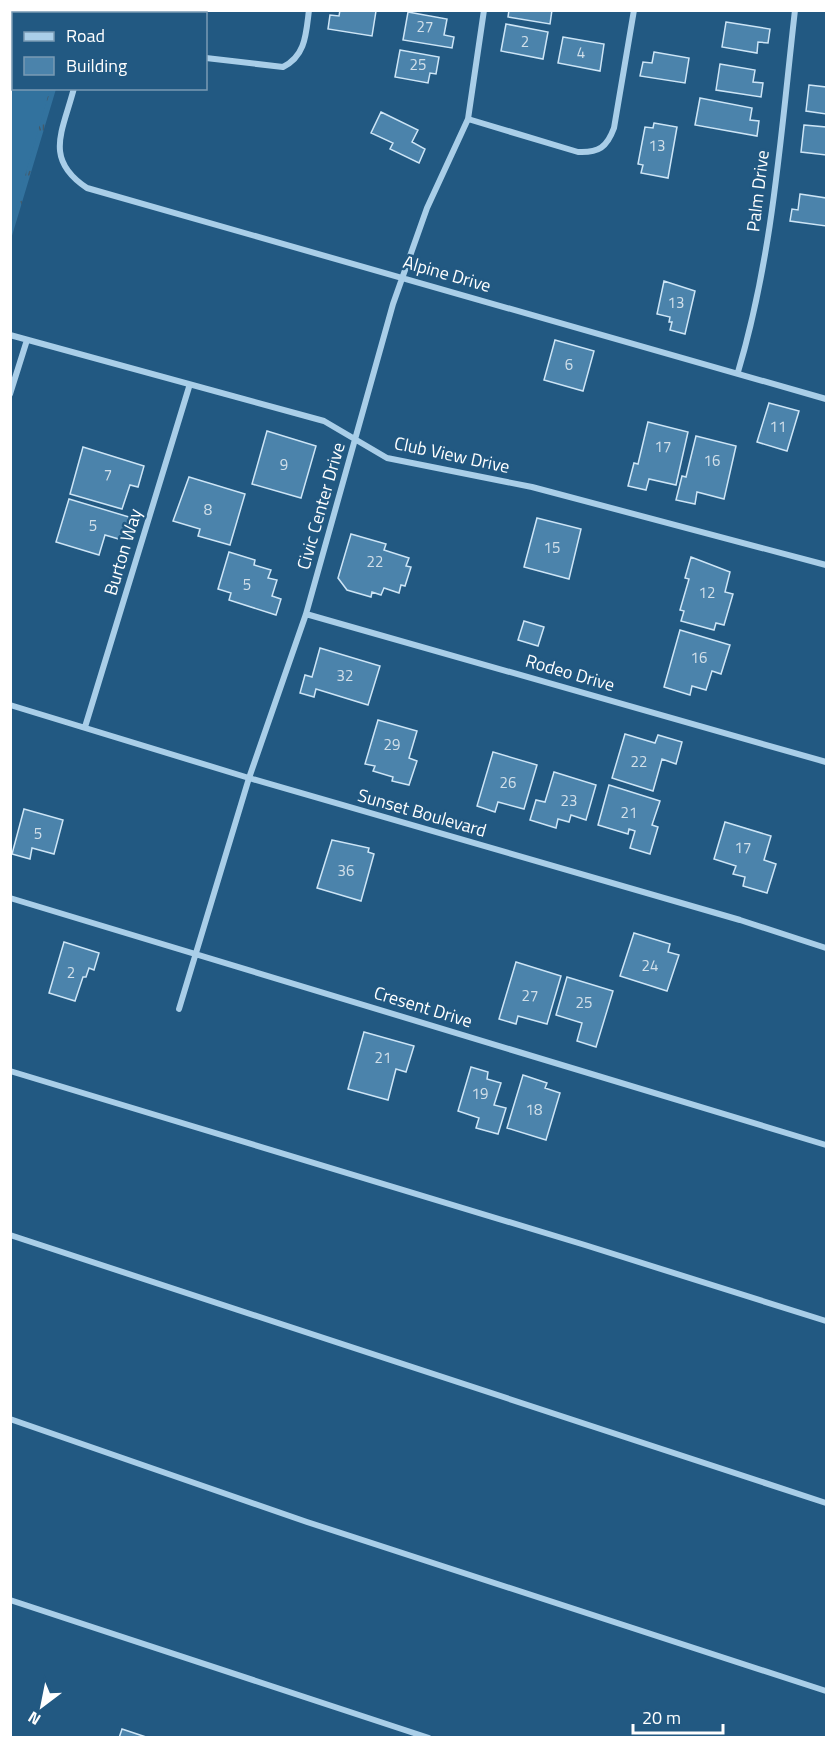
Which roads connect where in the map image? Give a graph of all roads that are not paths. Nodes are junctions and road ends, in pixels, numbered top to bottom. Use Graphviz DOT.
graph roads {
  1 [pos="309,10"];
  2 [pos="484,10"];
  3 [pos="634,10"];
  4 [pos="795,10"];
  5 [pos="207,58"];
  6 [pos="73,90"];
  7 [pos="468,119"];
  8 [pos="402,277"];
  9 [pos="10,335"];
  10 [pos="27,340"];
  11 [pos="738,372"];
  12 [pos="189,387"];
  13 [pos="10,394"];
  14 [pos="826,399"];
  15 [pos="355,440"];
  16 [pos="826,565"];
  17 [pos="306,614"];
  18 [pos="10,705"];
  19 [pos="85,727"];
  20 [pos="826,762"];
  21 [pos="249,778"];
  22 [pos="10,898"];
  23 [pos="826,948"];
  24 [pos="194,954"];
  25 [pos="179,1009"];
  26 [pos="10,1071"];
  27 [pos="826,1145"];
  28 [pos="10,1235"];
  29 [pos="826,1321"];
  30 [pos="10,1419"];
  31 [pos="826,1503"];
  32 [pos="10,1600"];
  33 [pos="826,1691"];
  34 [pos="429,1737"];
  1 -- 5 [label="street"];
  2 -- 7 [label="street, Civic Center Drive"];
  3 -- 7 [label="street"];
  4 -- 11 [label="street, Palm Drive"];
  6 -- 8 [label="street, Alpine Drive"];
  7 -- 8 [label="street, Civic Center Drive"];
  8 -- 11 [label="street, Alpine Drive"];
  8 -- 15 [label="street, Civic Center Drive"];
  9 -- 10 [label="street, Club View Drive"];
  10 -- 12 [label="street, Club View Drive"];
  10 -- 13 [label="street"];
  11 -- 14 [label="street, Alpine Drive"];
  12 -- 15 [label="street, Club View Drive"];
  12 -- 19 [label="street, Burton Way"];
  15 -- 16 [label="street, Club View Drive"];
  15 -- 17 [label="street, Civic Center Drive"];
  17 -- 20 [label="street, Rodeo Drive"];
  17 -- 21 [label="street, Civic Center Drive"];
  18 -- 19 [label="street, Sunset Boulevard"];
  19 -- 21 [label="street, Sunset Boulevard"];
  21 -- 23 [label="street, Sunset Boulevard"];
  21 -- 24 [label="street, Civic Center Drive"];
  22 -- 24 [label="street, Cresent Drive"];
  24 -- 25 [label="street, Civic Center Drive"];
  24 -- 27 [label="street, Cresent Drive"];
  26 -- 29 [label="street"];
  28 -- 31 [label="street"];
  30 -- 33 [label="street"];
  32 -- 34 [label="street"];
}
